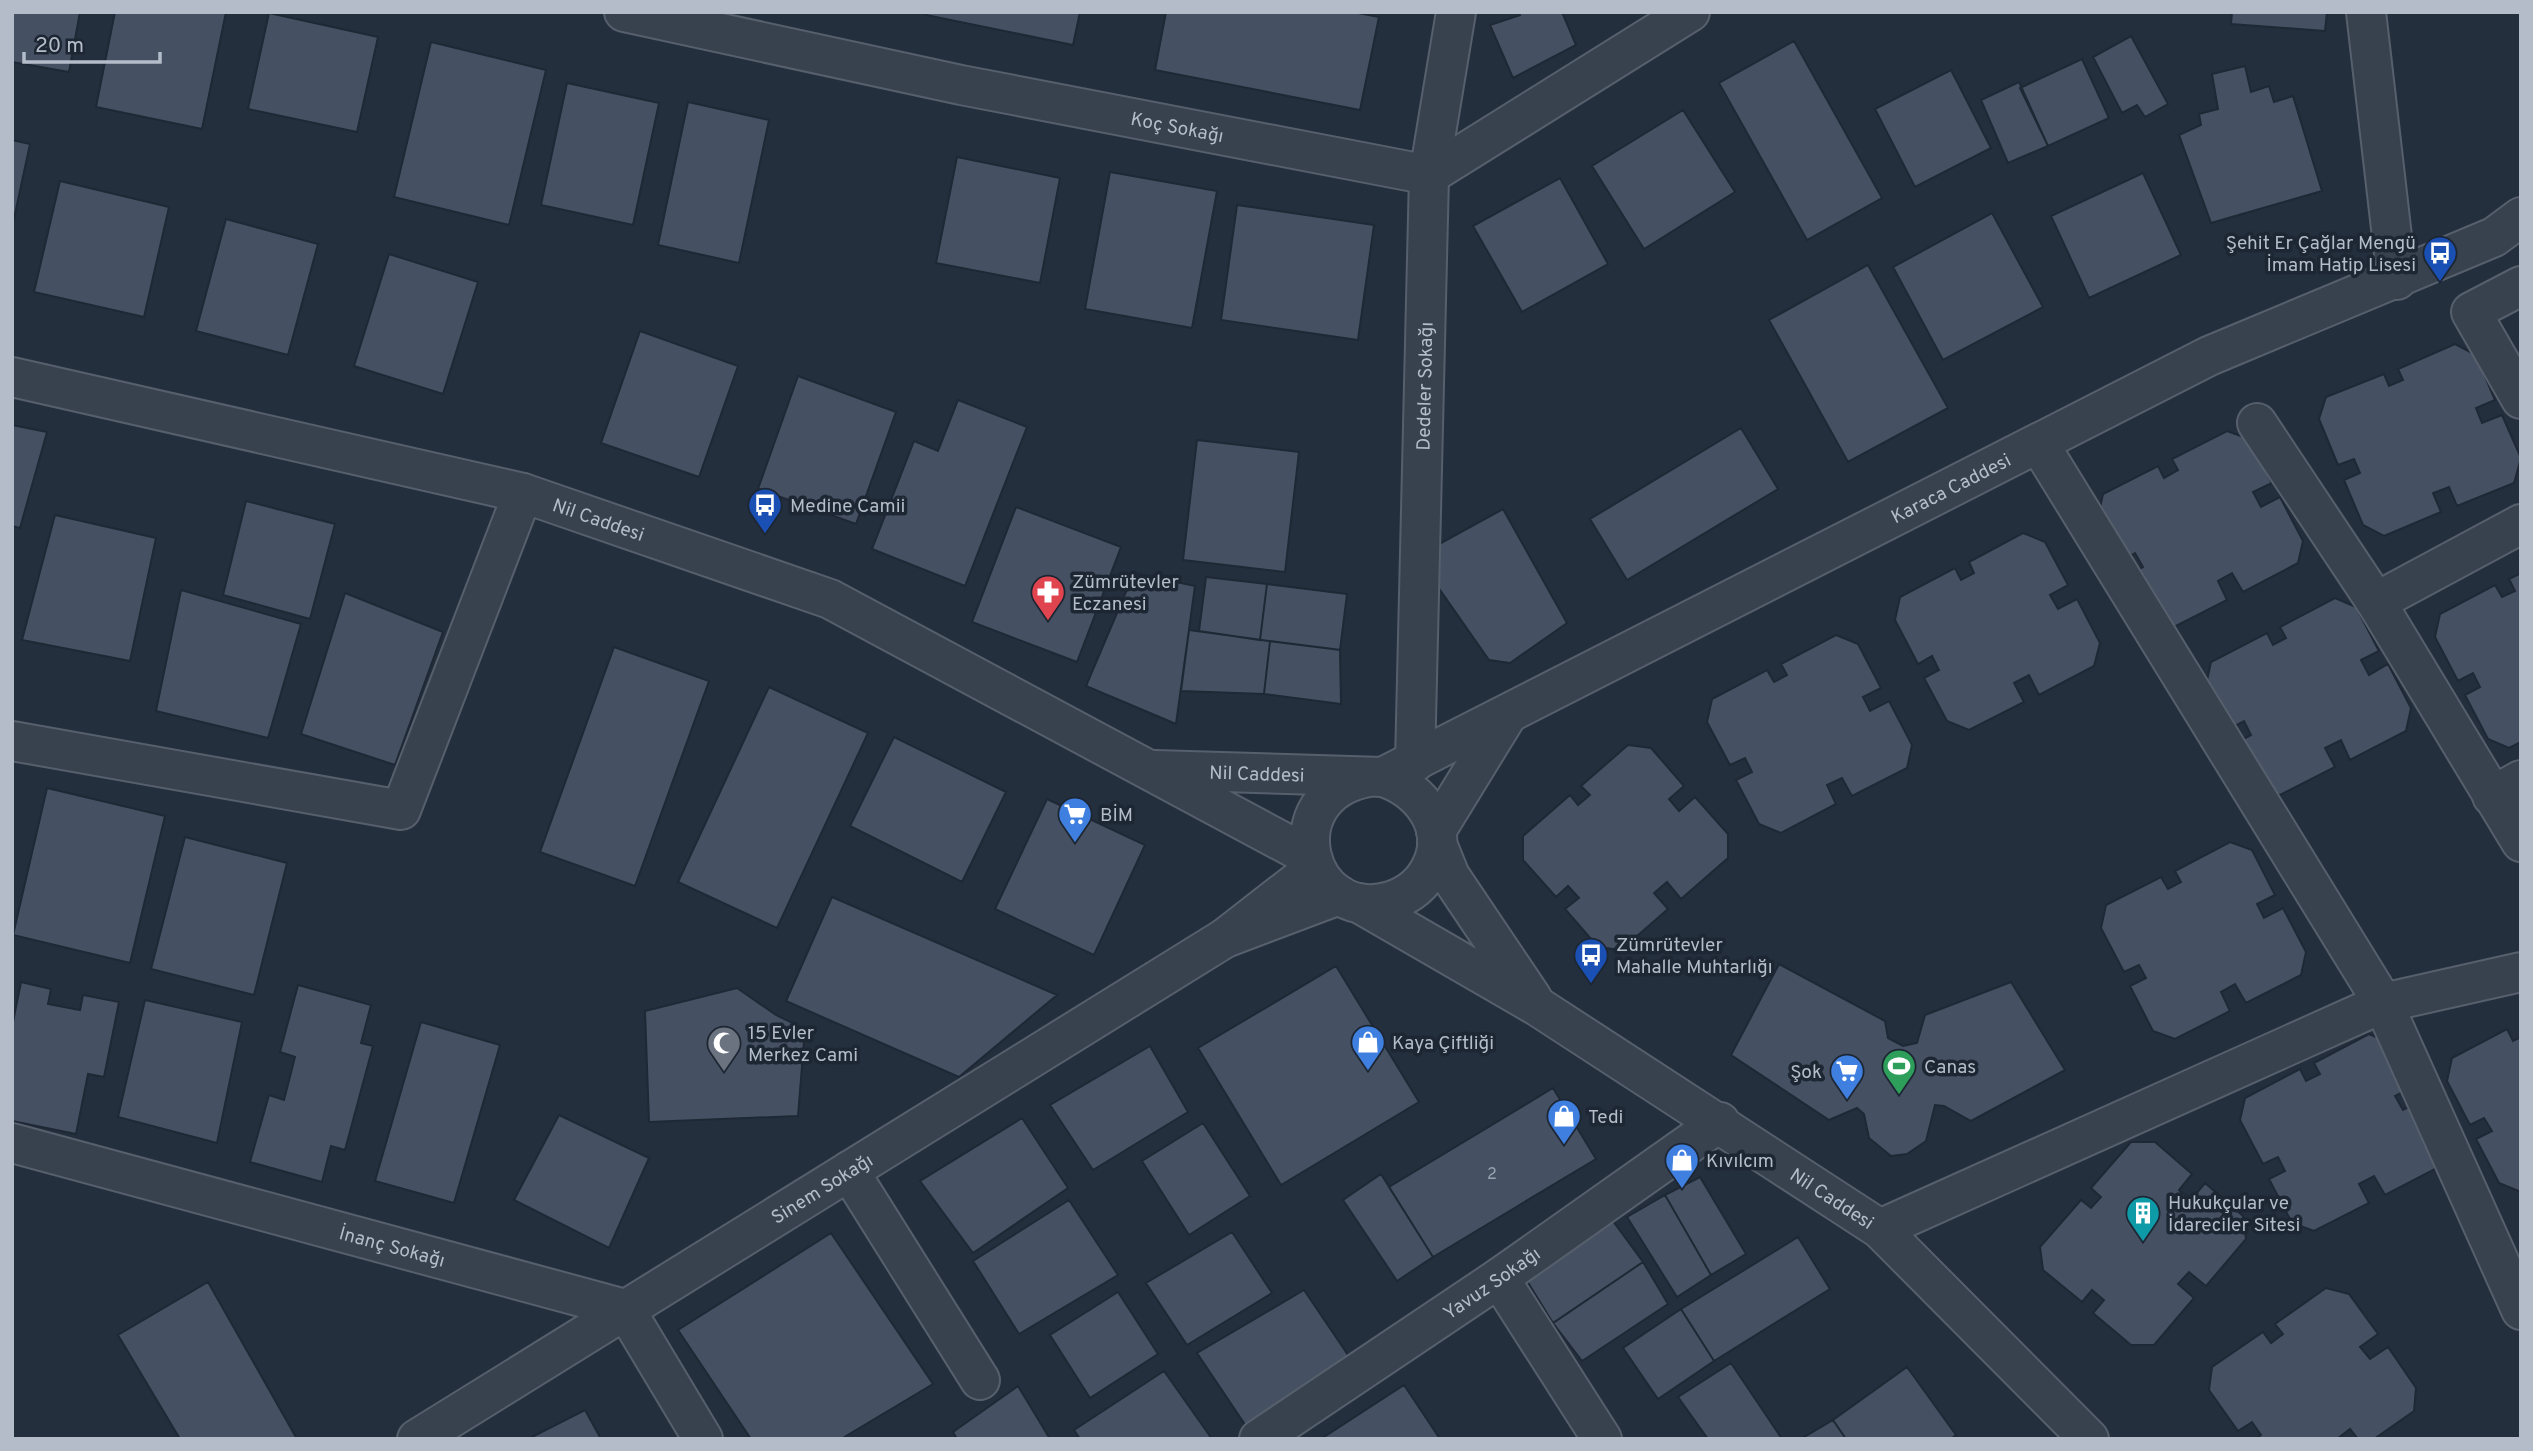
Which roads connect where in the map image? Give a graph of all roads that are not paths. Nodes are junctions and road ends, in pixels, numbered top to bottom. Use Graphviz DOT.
graph roads {
  1 [pos="624,12"];
  2 [pos="1456,12"];
  3 [pos="1690,12"];
  4 [pos="2366,12"];
  5 [pos="1429,175"];
  6 [pos="2521,217"];
  7 [pos="2397,280"];
  8 [pos="2521,286"];
  9 [pos="12,377"];
  10 [pos="2521,400"];
  11 [pos="2257,423"];
  12 [pos="2039,444"];
  13 [pos="523,493"];
  14 [pos="2521,524"];
  15 [pos="2376,601"];
  16 [pos="1506,716"];
  17 [pos="12,741"];
  18 [pos="1146,769"];
  19 [pos="1389,772"];
  20 [pos="2506,788"];
  21 [pos="1436,838"];
  22 [pos="2521,842"];
  23 [pos="1331,881"];
  24 [pos="2521,972"];
  25 [pos="2383,1003"];
  26 [pos="1537,1006"];
  27 [pos="1720,1122"];
  28 [pos="12,1143"];
  29 [pos="849,1171"];
  30 [pos="1880,1229"];
  31 [pos="1499,1279"];
  32 [pos="625,1309"];
  33 [pos="2521,1310"];
  34 [pos="981,1380"];
  35 [pos="417,1439"];
  36 [pos="703,1439"];
  37 [pos="1259,1439"];
  38 [pos="1602,1439"];
  39 [pos="2089,1439"];
  1 -- 5 [label="street, Koç Sokağı"];
  2 -- 5 [label="street, Dedeler Sokağı"];
  3 -- 5 [label="street"];
  4 -- 7 [label="street"];
  5 -- 19 [label="street, Dedeler Sokağı"];
  6 -- 7 [label="street, Karaca Caddesi"];
  7 -- 12 [label="street, Karaca Caddesi"];
  8 -- 10 [label="street"];
  9 -- 13 [label="street, Nil Caddesi"];
  11 -- 15 [label="street"];
  12 -- 16 [label="street, Karaca Caddesi"];
  12 -- 25 [label="street"];
  13 -- 17 [label="street"];
  13 -- 18 [label="street, Nil Caddesi"];
  14 -- 15 [label="street"];
  15 -- 20 [label="street"];
  16 -- 19 [label="street, Karaca Caddesi"];
  16 -- 21 [label="street"];
  18 -- 19 [label="street, Nil Caddesi"];
  18 -- 23 [label="street, Nil Caddesi"];
  19 -- 21 [label="street, Nil Caddesi"];
  19 -- 23 [label="street, Nil Caddesi"];
  20 -- 22 [label="street"];
  21 -- 23 [label="street"];
  21 -- 26 [label="street, Nil Caddesi"];
  23 -- 26 [label="street, Nil Caddesi"];
  23 -- 29 [label="street, Sinem Sokağı"];
  24 -- 25 [label="street"];
  25 -- 30 [label="street"];
  25 -- 33 [label="street"];
  26 -- 27 [label="street, Nil Caddesi"];
  27 -- 30 [label="street, Nil Caddesi"];
  27 -- 31 [label="street, Yavuz Sokağı"];
  28 -- 32 [label="street, İnanç Sokağı"];
  29 -- 32 [label="street, Sinem Sokağı"];
  29 -- 34 [label="street"];
  30 -- 39 [label="street, Nil Caddesi"];
  31 -- 37 [label="street, Yavuz Sokağı"];
  31 -- 38 [label="street"];
  32 -- 35 [label="street, Sinem Sokağı"];
  32 -- 36 [label="street"];
}
